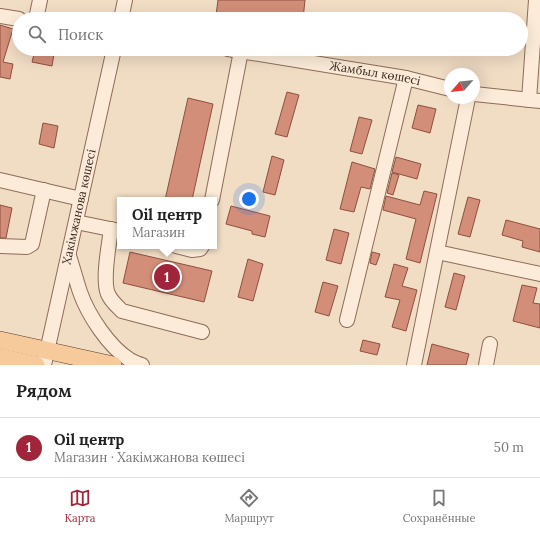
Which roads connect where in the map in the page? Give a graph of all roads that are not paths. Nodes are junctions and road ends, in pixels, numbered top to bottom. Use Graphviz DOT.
graph roads {
  1 [pos="40,0"];
  2 [pos="125,0"];
  3 [pos="536,0"];
  4 [pos="37,12"];
  5 [pos="122,12"];
  6 [pos="0,16"];
  7 [pos="12,19"];
  8 [pos="112,56"];
  9 [pos="233,56"];
  10 [pos="271,56"];
  11 [pos="406,78"];
  12 [pos="444,88"];
  13 [pos="480,95"];
  14 [pos="535,101"];
  15 [pos="467,104"];
  16 [pos="0,180"];
  17 [pos="44,190"];
  18 [pos="212,197"];
  19 [pos="81,199"];
  20 [pos="76,222"];
  21 [pos="116,230"];
  22 [pos="0,246"];
  23 [pos="188,249"];
  24 [pos="200,249"];
  25 [pos="437,252"];
  26 [pos="69,254"];
  27 [pos="540,274"];
  28 [pos="348,320"];
  29 [pos="202,332"];
  30 [pos="0,340"];
  31 [pos="490,344"];
  32 [pos="0,357"];
  33 [pos="46,358"];
  34 [pos="36,365"];
  35 [pos="113,365"];
  36 [pos="142,365"];
  37 [pos="414,365"];
  38 [pos="486,365"];
  1 -- 4 [label="street"];
  2 -- 5 [label="street"];
  3 -- 14 [label="street"];
  6 -- 7 [label="street"];
  8 -- 19 [label="street, Хакімжанова көшесі"];
  9 -- 18 [label="street"];
  10 -- 11 [label="street, Жамбыл көшесі"];
  11 -- 12 [label="street, Жамбыл көшесі"];
  11 -- 28 [label="street"];
  13 -- 14 [label="street"];
  15 -- 25 [label="street"];
  16 -- 17 [label="street"];
  17 -- 19 [label="street"];
  17 -- 22 [label="street"];
  19 -- 20 [label="street, Хакімжанова көшесі"];
  20 -- 21 [label="street"];
  20 -- 26 [label="street, Хакімжанова көшесі"];
  21 -- 29 [label="street"];
  23 -- 24 [label="street"];
  25 -- 27 [label="street"];
  25 -- 37 [label="street"];
  26 -- 33 [label="street, Хакімжанова көшесі"];
  26 -- 36 [label="street"];
  30 -- 33 [label="main road"];
  31 -- 38 [label="street"];
  32 -- 34 [label="main road"];
  33 -- 35 [label="main road"];
}
